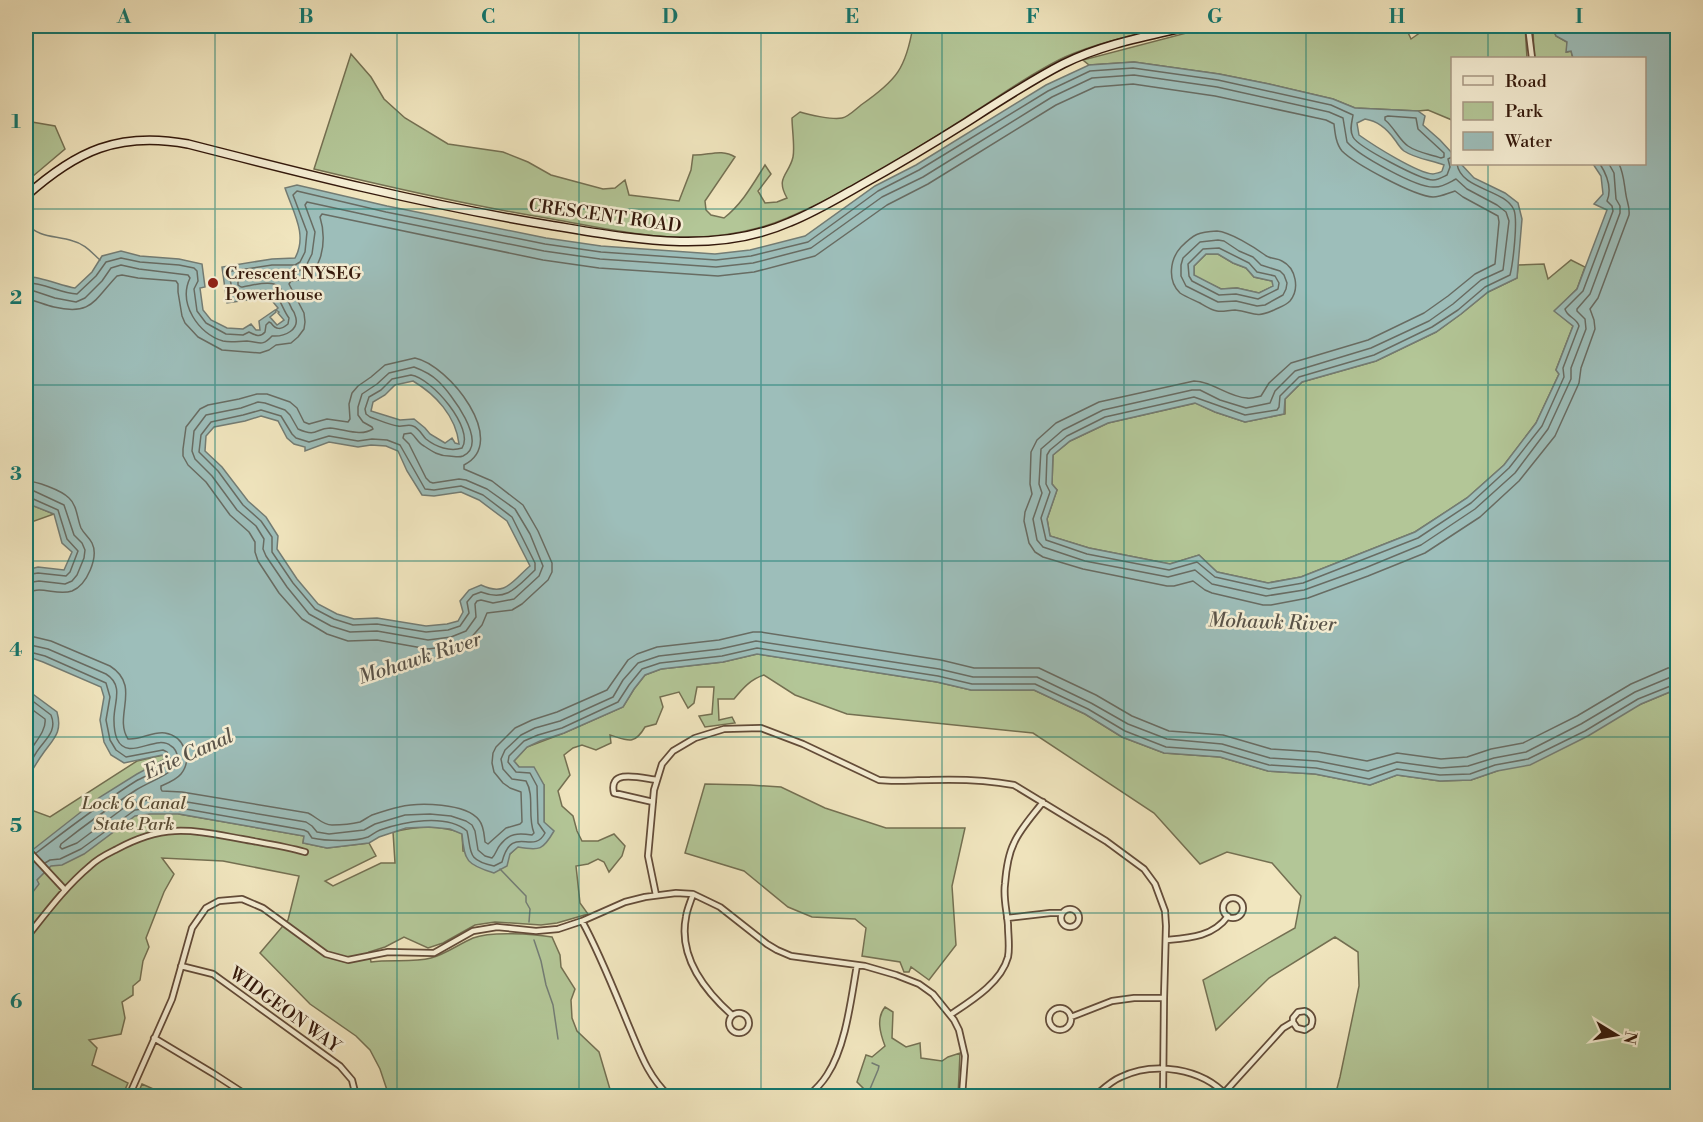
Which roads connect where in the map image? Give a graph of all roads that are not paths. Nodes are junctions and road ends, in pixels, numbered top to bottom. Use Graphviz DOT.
graph roads {
  1 [pos="1191,26"];
  2 [pos="1528,26"];
  3 [pos="1532,57"];
  4 [pos="26,196"];
  5 [pos="657,780"];
  6 [pos="653,802"];
  7 [pos="1042,802"];
  8 [pos="26,849"];
  9 [pos="305,852"];
  10 [pos="65,890"];
  11 [pos="693,894"];
  12 [pos="656,895"];
  13 [pos="1062,913"];
  14 [pos="1228,916"];
  15 [pos="1007,918"];
  16 [pos="582,921"];
  17 [pos="26,938"];
  18 [pos="1166,940"];
  19 [pos="857,965"];
  20 [pos="181,966"];
  21 [pos="1164,998"];
  22 [pos="732,1015"];
  23 [pos="950,1015"];
  24 [pos="1071,1017"];
  25 [pos="1293,1022"];
  26 [pos="154,1038"];
  27 [pos="1163,1069"];
  28 [pos="1225,1095"];
  29 [pos="129,1096"];
  30 [pos="248,1096"];
  31 [pos="356,1096"];
  32 [pos="669,1096"];
  33 [pos="808,1096"];
  34 [pos="962,1096"];
  35 [pos="1095,1096"];
  36 [pos="1163,1096"];
  1 -- 4 [label="street, CRESCENT ROAD"];
  2 -- 3 [label="street"];
  5 -- 6 [label="street"];
  5 -- 6 [label="street"];
  5 -- 7 [label="street"];
  6 -- 12 [label="street"];
  7 -- 15 [label="street"];
  7 -- 18 [label="street"];
  8 -- 10 [label="street"];
  9 -- 10 [label="street"];
  10 -- 17 [label="street"];
  11 -- 12 [label="street"];
  11 -- 19 [label="street"];
  11 -- 22 [label="street"];
  12 -- 16 [label="street"];
  13 -- 13 [label="street"];
  13 -- 15 [label="street"];
  14 -- 14 [label="street"];
  14 -- 18 [label="street"];
  15 -- 23 [label="street"];
  16 -- 20 [label="street"];
  16 -- 32 [label="street"];
  18 -- 21 [label="street"];
  19 -- 23 [label="street"];
  19 -- 33 [label="street"];
  20 -- 26 [label="street"];
  20 -- 31 [label="street, WIDGEON WAY"];
  21 -- 24 [label="street"];
  21 -- 27 [label="street"];
  22 -- 22 [label="street"];
  23 -- 34 [label="street"];
  24 -- 24 [label="street"];
  25 -- 25 [label="street"];
  25 -- 28 [label="street"];
  26 -- 29 [label="street"];
  26 -- 30 [label="street"];
  27 -- 28 [label="street"];
  27 -- 35 [label="street"];
  27 -- 36 [label="street"];
}
